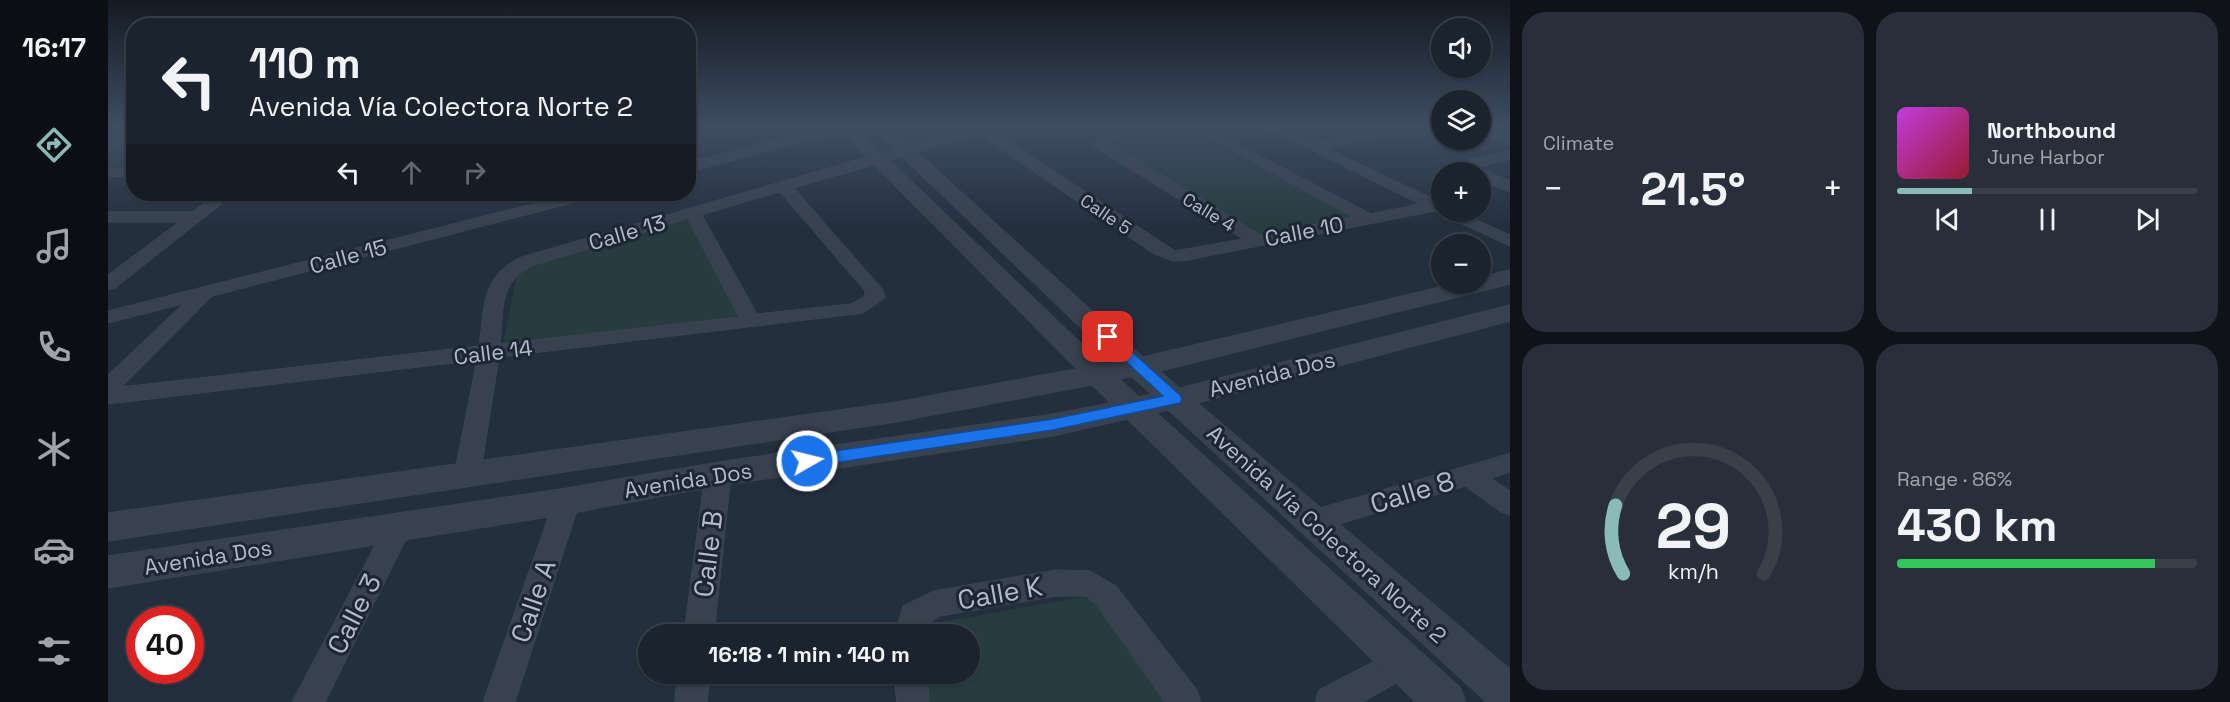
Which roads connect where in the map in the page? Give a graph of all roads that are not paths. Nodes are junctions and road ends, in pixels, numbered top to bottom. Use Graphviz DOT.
graph roads {
  1 [pos="716,161"];
  2 [pos="873,161"];
  3 [pos="897,161"];
  4 [pos="899,161"];
  5 [pos="1029,161"];
  6 [pos="1128,161"];
  7 [pos="1258,161"];
  8 [pos="1341,161"];
  9 [pos="696,166"];
  10 [pos="108,172"];
  11 [pos="126,173"];
  12 [pos="1491,178"];
  13 [pos="784,187"];
  14 [pos="1510,187"];
  15 [pos="217,201"];
  16 [pos="562,201"];
  17 [pos="1431,204"];
  18 [pos="1431,210"];
  19 [pos="693,213"];
  20 [pos="108,217"];
  21 [pos="195,217"];
  22 [pos="1367,218"];
  23 [pos="1469,222"];
  24 [pos="1257,240"];
  25 [pos="1510,241"];
  26 [pos="1173,256"];
  27 [pos="1510,277"];
  28 [pos="108,284"];
  29 [pos="206,293"];
  30 [pos="1510,313"];
  31 [pos="108,317"];
  32 [pos="751,321"];
  33 [pos="489,352"];
  34 [pos="1138,367"];
  35 [pos="1098,375"];
  36 [pos="108,388"];
  37 [pos="108,396"];
  38 [pos="1175,399"];
  39 [pos="1134,408"];
  40 [pos="1510,463"];
  41 [pos="718,474"];
  42 [pos="1468,475"];
  43 [pos="467,476"];
  44 [pos="567,501"];
  45 [pos="1510,505"];
  46 [pos="1313,521"];
  47 [pos="108,527"];
  48 [pos="399,527"];
  49 [pos="108,572"];
  50 [pos="700,624"];
  51 [pos="913,624"];
  52 [pos="1403,662"];
  53 [pos="693,684"];
  54 [pos="912,684"];
  55 [pos="1510,696"];
  56 [pos="308,702"];
  57 [pos="499,702"];
  58 [pos="691,702"];
  59 [pos="914,702"];
  60 [pos="1185,702"];
  61 [pos="1331,702"];
  62 [pos="1445,702"];
  1 -- 9 [label="street"];
  2 -- 13 [label="street, Calle 13"];
  3 -- 35 [label="street, Avenida Vía Colectora Norte 2"];
  4 -- 34 [label="street, Avenida Vía Colectora Norte 2"];
  5 -- 26 [label="street, Calle 5"];
  6 -- 24 [label="street, Calle 4"];
  7 -- 22 [label="street"];
  8 -- 17 [label="street"];
  10 -- 11 [label="street"];
  12 -- 14 [label="street"];
  13 -- 19 [label="street, Calle 13"];
  13 -- 32 [label="street, Calle 14"];
  15 -- 21 [label="street"];
  16 -- 29 [label="street, Calle 15"];
  18 -- 22 [label="street, Calle 10"];
  19 -- 32 [label="street"];
  19 -- 33 [label="street, Calle 13"];
  20 -- 21 [label="street"];
  21 -- 28 [label="street"];
  22 -- 24 [label="street, Calle 10"];
  23 -- 25 [label="street"];
  24 -- 26 [label="street, Calle 10"];
  27 -- 34 [label="street, Avenida Dos"];
  29 -- 31 [label="street, Calle 15"];
  29 -- 36 [label="street"];
  30 -- 38 [label="street, Avenida Dos"];
  32 -- 33 [label="street, Calle 14"];
  33 -- 37 [label="street, Calle 14"];
  33 -- 43 [label="street, Calle 13"];
  34 -- 35 [label="street, Avenida Dos"];
  34 -- 38 [label="street, Avenida Vía Colectora Norte 2"];
  35 -- 39 [label="street, Avenida Vía Colectora Norte 2"];
  35 -- 43 [label="street, Avenida Dos"];
  38 -- 39 [label="street, Avenida Dos"];
  38 -- 46 [label="street, Avenida Vía Colectora Norte 2"];
  39 -- 41 [label="street, Avenida Dos"];
  39 -- 52 [label="street, Avenida Vía Colectora Norte 2"];
  40 -- 42 [label="street, Calle 8"];
  41 -- 44 [label="street, Avenida Dos"];
  41 -- 50 [label="street, Calle B"];
  42 -- 45 [label="street"];
  42 -- 46 [label="street, Calle 8"];
  43 -- 47 [label="street, Avenida Dos"];
  44 -- 48 [label="street, Avenida Dos"];
  44 -- 57 [label="street, Calle A"];
  46 -- 55 [label="street, Avenida Vía Colectora Norte 2"];
  48 -- 49 [label="street, Avenida Dos"];
  48 -- 56 [label="street, Calle 3"];
  51 -- 60 [label="street, Calle K"];
  52 -- 61 [label="street"];
  52 -- 62 [label="street, Avenida Vía Colectora Norte 2"];
  53 -- 58 [label="street"];
  54 -- 59 [label="street"];
}
